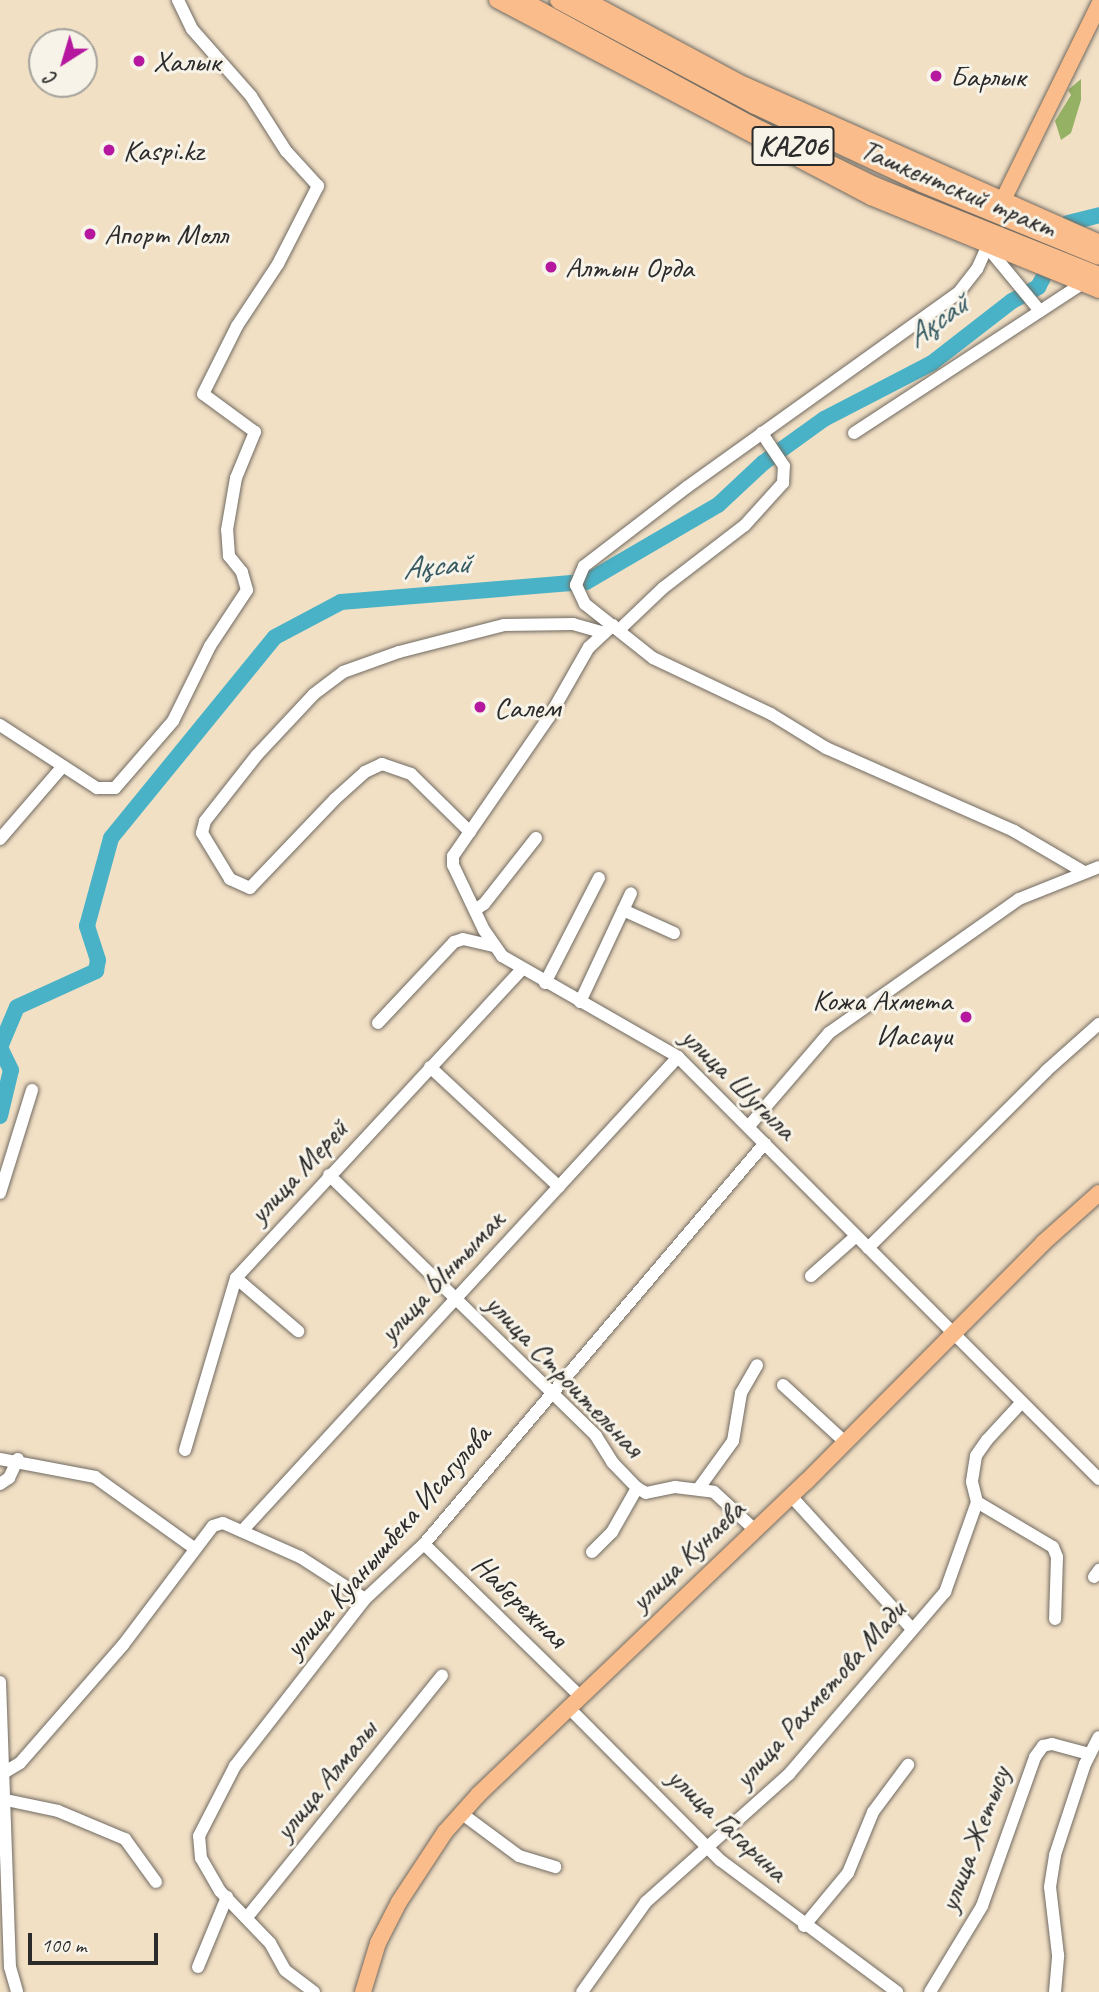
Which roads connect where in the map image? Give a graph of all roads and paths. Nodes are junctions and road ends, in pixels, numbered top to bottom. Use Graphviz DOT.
graph roads {
  1 [pos="178,0"];
  2 [pos="497,0"];
  3 [pos="520,0"];
  4 [pos="559,0"];
  5 [pos="586,0"];
  6 [pos="1099,5"];
  7 [pos="1002,202"];
  8 [pos="987,247"];
  9 [pos="1094,250"];
  10 [pos="1075,276"];
  11 [pos="1099,276"];
  12 [pos="1099,290"];
  13 [pos="1035,306"];
  14 [pos="762,433"];
  15 [pos="854,433"];
  16 [pos="612,629"];
  17 [pos="0,725"];
  18 [pos="63,766"];
  19 [pos="470,832"];
  20 [pos="536,838"];
  21 [pos="0,839"];
  22 [pos="1099,868"];
  23 [pos="1084,872"];
  24 [pos="599,878"];
  25 [pos="631,893"];
  26 [pos="475,910"];
  27 [pos="623,910"];
  28 [pos="674,933"];
  29 [pos="493,946"];
  30 [pos="522,969"];
  31 [pos="545,983"];
  32 [pos="580,1002"];
  33 [pos="378,1023"];
  34 [pos="1099,1024"];
  35 [pos="678,1057"];
  36 [pos="430,1067"];
  37 [pos="32,1090"];
  38 [pos="749,1126"];
  39 [pos="765,1143"];
  40 [pos="329,1175"];
  41 [pos="559,1187"];
  42 [pos="0,1193"];
  43 [pos="1099,1193"];
  44 [pos="856,1236"];
  45 [pos="868,1248"];
  46 [pos="811,1276"];
  47 [pos="236,1279"];
  48 [pos="455,1299"];
  49 [pos="298,1331"];
  50 [pos="951,1333"];
  51 [pos="757,1365"];
  52 [pos="783,1385"];
  53 [pos="551,1391"];
  54 [pos="1022,1402"];
  55 [pos="845,1442"];
  56 [pos="185,1450"];
  57 [pos="0,1458"];
  58 [pos="19,1459"];
  59 [pos="1099,1479"];
  60 [pos="0,1484"];
  61 [pos="637,1488"];
  62 [pos="699,1488"];
  63 [pos="791,1496"];
  64 [pos="977,1502"];
  65 [pos="755,1530"];
  66 [pos="242,1531"];
  67 [pos="424,1544"];
  68 [pos="194,1548"];
  69 [pos="592,1552"];
  70 [pos="365,1599"];
  71 [pos="1055,1619"];
  72 [pos="911,1628"];
  73 [pos="442,1676"];
  74 [pos="0,1682"];
  75 [pos="574,1702"];
  76 [pos="1099,1737"];
  77 [pos="1090,1754"];
  78 [pos="908,1765"];
  79 [pos="5,1772"];
  80 [pos="6,1800"];
  81 [pos="461,1813"];
  82 [pos="709,1846"];
  83 [pos="555,1867"];
  84 [pos="156,1882"];
  85 [pos="227,1897"];
  86 [pos="248,1916"];
  87 [pos="804,1926"];
  88 [pos="198,1967"];
  89 [pos="9,1986"];
  90 [pos="314,1992"];
  91 [pos="363,1992"];
  92 [pos="582,1992"];
  93 [pos="897,1992"];
  94 [pos="930,1992"];
  95 [pos="1055,1992"];
  1 -- 18 [label="street"];
  2 -- 8 [label="main road"];
  3 -- 10 [label="highway, Ташкентский тракт / KАZ06"];
  4 -- 9 [label="highway, KАZ06"];
  5 -- 7 [label="main road"];
  6 -- 7 [label="main road"];
  7 -- 9 [label="main road"];
  8 -- 10 [label="main road"];
  8 -- 13 [label="street"];
  8 -- 14 [label="street"];
  10 -- 11 [label="highway, KАZ06"];
  10 -- 12 [label="main road"];
  10 -- 13 [label="street"];
  13 -- 15 [label="street"];
  14 -- 16 [label="street, улица Шугыла"];
  14 -- 16 [label="street"];
  16 -- 19 [label="street, улица Шугыла"];
  16 -- 19 [label="street"];
  16 -- 23 [label="street"];
  17 -- 18 [label="street"];
  18 -- 21 [label="street"];
  19 -- 26 [label="street, улица Шугыла"];
  20 -- 26 [label="street"];
  22 -- 23 [label="street"];
  23 -- 38 [label="street"];
  24 -- 31 [label="street"];
  25 -- 27 [label="street"];
  26 -- 29 [label="street, улица Шугыла"];
  27 -- 28 [label="street"];
  27 -- 32 [label="street"];
  29 -- 30 [label="street, улица Шугыла"];
  29 -- 33 [label="street"];
  30 -- 31 [label="street, улица Шугыла"];
  30 -- 36 [label="street, улица Мерей"];
  31 -- 32 [label="street, улица Шугыла"];
  32 -- 35 [label="street, улица Шугыла"];
  34 -- 45 [label="street"];
  35 -- 38 [label="street, улица Шугыла"];
  35 -- 41 [label="street, улица Ынтымак"];
  36 -- 40 [label="street, улица Мерей"];
  36 -- 41 [label="street"];
  37 -- 42 [label="street"];
  38 -- 39 [label="street, улица Шугыла"];
  39 -- 44 [label="street, улица Шугыла"];
  39 -- 53 [label="street, улица Куанышбека Исагулова"];
  40 -- 47 [label="street, улица Мерей"];
  40 -- 48 [label="street, улица Строительная"];
  41 -- 48 [label="street, улица Ынтымак"];
  43 -- 50 [label="main road, улица Кунаева"];
  44 -- 45 [label="street, улица Шугыла"];
  44 -- 46 [label="street"];
  45 -- 50 [label="street, улица Шугыла"];
  47 -- 49 [label="street"];
  47 -- 56 [label="street, улица Мерей"];
  48 -- 53 [label="street, улица Строительная"];
  48 -- 66 [label="street, улица Ынтымак"];
  50 -- 54 [label="street, улица Шугыла"];
  50 -- 55 [label="main road, улица Кунаева"];
  51 -- 62 [label="street"];
  52 -- 55 [label="street"];
  53 -- 61 [label="street, улица Строительная"];
  53 -- 67 [label="street, улица Куанышбека Исагулова"];
  54 -- 59 [label="street, улица Шугыла"];
  54 -- 64 [label="street"];
  55 -- 63 [label="main road, улица Кунаева"];
  57 -- 58 [label="street"];
  58 -- 60 [label="street"];
  58 -- 68 [label="street"];
  61 -- 62 [label="street, улица Строительная"];
  61 -- 69 [label="street"];
  62 -- 65 [label="street"];
  63 -- 65 [label="main road, улица Кунаева"];
  63 -- 72 [label="street"];
  64 -- 71 [label="street"];
  64 -- 72 [label="street, улица Рахметова Мади"];
  65 -- 75 [label="main road, улица Кунаева"];
  66 -- 68 [label="street"];
  66 -- 70 [label="street"];
  67 -- 70 [label="street, улица Куанышбека Исагулова"];
  67 -- 75 [label="street, Набережная"];
  68 -- 79 [label="street"];
  70 -- 85 [label="street, улица Куанышбека Исагулова"];
  72 -- 82 [label="street, улица Рахметова Мади"];
  73 -- 86 [label="street, улица Алмалы"];
  74 -- 79 [label="street"];
  75 -- 81 [label="main road, улица Кунаева"];
  75 -- 82 [label="street, улица Гагарина"];
  76 -- 77 [label="street"];
  77 -- 94 [label="street, улица Жетысу"];
  77 -- 95 [label="street"];
  78 -- 87 [label="street"];
  79 -- 80 [label="street"];
  80 -- 84 [label="street"];
  80 -- 89 [label="street"];
  81 -- 83 [label="street"];
  81 -- 91 [label="main road, улица Кунаева"];
  82 -- 87 [label="street, улица Гагарина"];
  82 -- 92 [label="street, улица Рахметова Мади"];
  85 -- 86 [label="street, улица Куанышбека Исагулова"];
  85 -- 88 [label="street"];
  86 -- 90 [label="street, улица Куанышбека Исагулова"];
  87 -- 93 [label="street, улица Гагарина"];
}
